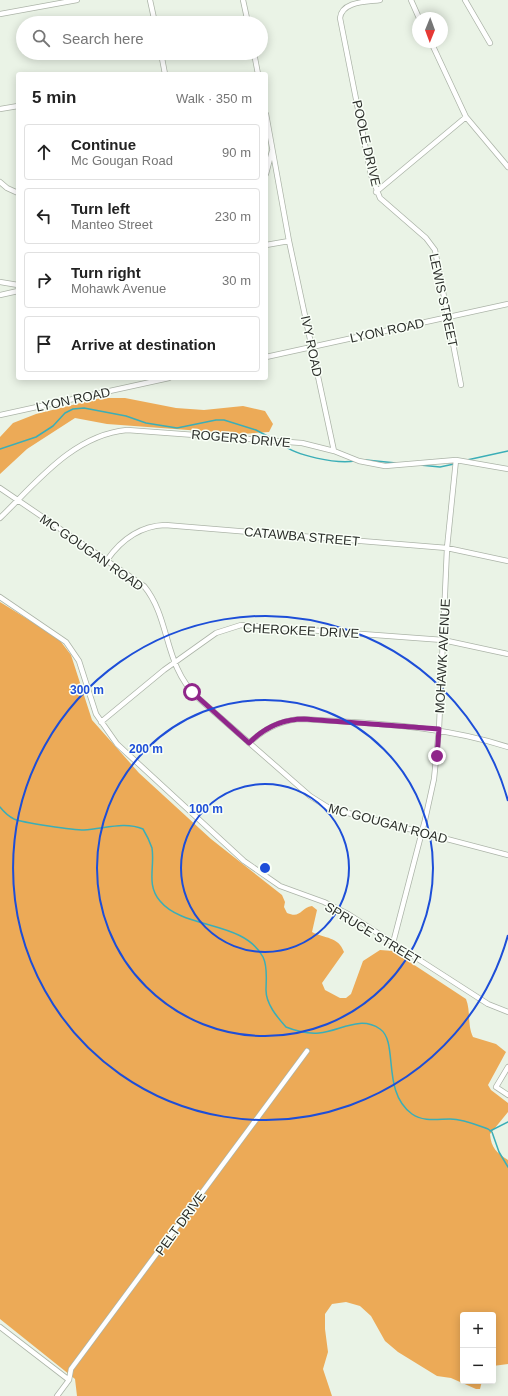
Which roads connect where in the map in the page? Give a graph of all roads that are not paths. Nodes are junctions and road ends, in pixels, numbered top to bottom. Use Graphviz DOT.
graph roads {
  1 [pos="77,0"];
  2 [pos="150,0"];
  3 [pos="243,0"];
  4 [pos="380,0"];
  5 [pos="411,0"];
  6 [pos="465,0"];
  7 [pos="416,12"];
  8 [pos="0,14"];
  9 [pos="153,16"];
  10 [pos="246,16"];
  11 [pos="490,43"];
  12 [pos="434,48"];
  13 [pos="162,60"];
  14 [pos="255,60"];
  15 [pos="165,72"];
  16 [pos="258,72"];
  17 [pos="16,106"];
  18 [pos="0,109"];
  19 [pos="466,117"];
  20 [pos="268,124"];
  21 [pos="273,148"];
  22 [pos="268,167"];
  23 [pos="508,167"];
  24 [pos="0,182"];
  25 [pos="16,192"];
  26 [pos="376,192"];
  27 [pos="289,241"];
  28 [pos="268,245"];
  29 [pos="0,282"];
  30 [pos="16,285"];
  31 [pos="16,291"];
  32 [pos="0,295"];
  33 [pos="508,304"];
  34 [pos="448,317"];
  35 [pos="313,347"];
  36 [pos="268,357"];
  37 [pos="160,380"];
  38 [pos="461,385"];
  39 [pos="0,415"];
  40 [pos="334,451"];
  41 [pos="456,460"];
  42 [pos="508,469"];
  43 [pos="0,488"];
  44 [pos="18,500"];
  45 [pos="0,518"];
  46 [pos="447,548"];
  47 [pos="106,560"];
  48 [pos="508,561"];
  49 [pos="0,597"];
  50 [pos="443,640"];
  51 [pos="508,654"];
  52 [pos="174,662"];
  53 [pos="101,722"];
  54 [pos="439,729"];
  55 [pos="249,743"];
  56 [pos="508,747"];
  57 [pos="422,833"];
  58 [pos="508,855"];
  59 [pos="393,943"];
  60 [pos="508,1012"];
  61 [pos="307,1051"];
  62 [pos="508,1067"];
  63 [pos="508,1095"];
  64 [pos="0,1327"];
  65 [pos="69,1380"];
  66 [pos="58,1396"];
  1 -- 8 [label="street"];
  2 -- 9 [label="street"];
  3 -- 10 [label="street"];
  4 -- 26 [label="street, POOLE DRIVE"];
  5 -- 7 [label="street"];
  6 -- 11 [label="street"];
  12 -- 19 [label="street"];
  13 -- 15 [label="street"];
  14 -- 16 [label="street"];
  17 -- 18 [label="street"];
  19 -- 23 [label="street"];
  19 -- 26 [label="street, POOLE DRIVE"];
  20 -- 21 [label="street, IVY ROAD"];
  21 -- 22 [label="street"];
  21 -- 27 [label="street, IVY ROAD"];
  24 -- 25 [label="street"];
  26 -- 34 [label="street, LEWIS STREET"];
  27 -- 28 [label="street"];
  27 -- 35 [label="street, IVY ROAD"];
  29 -- 30 [label="street"];
  31 -- 32 [label="street"];
  33 -- 34 [label="street, LYON ROAD"];
  34 -- 35 [label="street, LYON ROAD"];
  34 -- 38 [label="street, LEWIS STREET"];
  35 -- 36 [label="street, LYON ROAD"];
  35 -- 40 [label="street, IVY ROAD"];
  37 -- 39 [label="street, LYON ROAD"];
  40 -- 41 [label="street, ROGERS DRIVE"];
  40 -- 44 [label="street, ROGERS DRIVE"];
  41 -- 42 [label="street, ROGERS DRIVE"];
  41 -- 46 [label="street, MOHAWK AVENUE"];
  43 -- 44 [label="street, MC GOUGAN ROAD"];
  44 -- 45 [label="street, ROGERS DRIVE"];
  44 -- 47 [label="street, MC GOUGAN ROAD"];
  46 -- 47 [label="street, CATAWBA STREET"];
  46 -- 48 [label="street, CATAWBA STREET"];
  46 -- 50 [label="street, MOHAWK AVENUE"];
  47 -- 52 [label="street, MC GOUGAN ROAD"];
  49 -- 53 [label="street, SPRUCE STREET"];
  50 -- 51 [label="street, CHEROKEE DRIVE"];
  50 -- 52 [label="street, CHEROKEE DRIVE"];
  50 -- 54 [label="street, MOHAWK AVENUE"];
  52 -- 53 [label="street, CHEROKEE DRIVE"];
  52 -- 55 [label="street, MC GOUGAN ROAD"];
  53 -- 59 [label="street, SPRUCE STREET"];
  54 -- 55 [label="street"];
  54 -- 56 [label="street"];
  54 -- 57 [label="street, MOHAWK AVENUE"];
  55 -- 57 [label="street, MC GOUGAN ROAD"];
  57 -- 58 [label="street, MC GOUGAN ROAD"];
  57 -- 59 [label="street, MOHAWK AVENUE"];
  59 -- 60 [label="street, SPRUCE STREET"];
  61 -- 65 [label="street, PELT DRIVE"];
  62 -- 63 [label="street"];
  64 -- 65 [label="street"];
  65 -- 66 [label="street, PELT DRIVE"];
}
